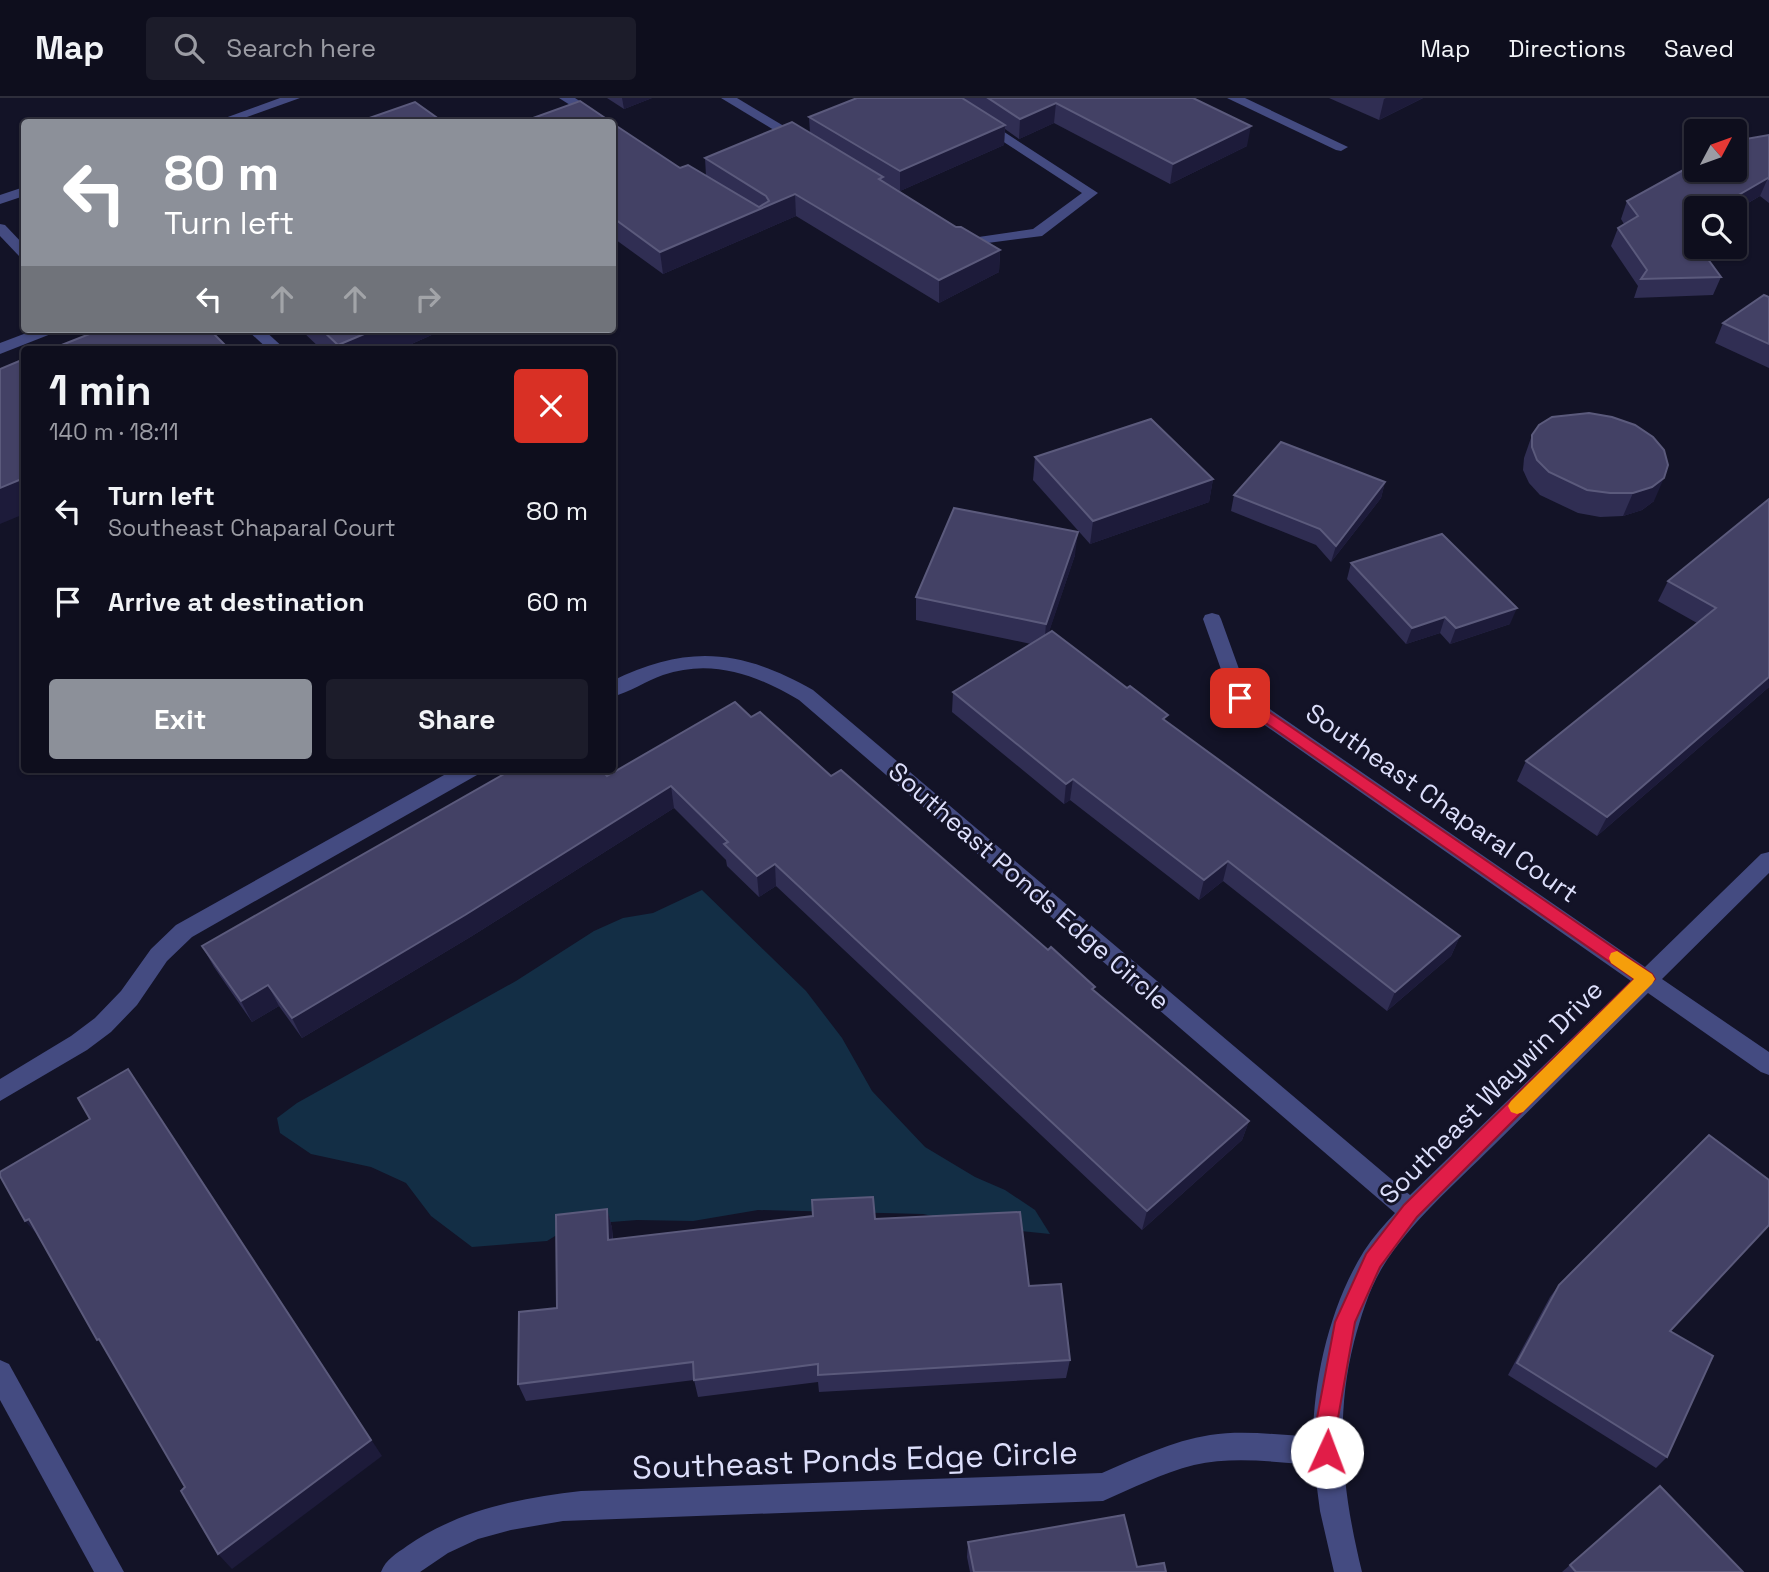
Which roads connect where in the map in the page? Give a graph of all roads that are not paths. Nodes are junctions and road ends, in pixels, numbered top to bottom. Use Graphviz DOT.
graph roads {
  1 [pos="293,98"];
  2 [pos="566,98"];
  3 [pos="727,98"];
  4 [pos="943,98"];
  5 [pos="1234,98"];
  6 [pos="230,119"];
  7 [pos="601,119"];
  8 [pos="1341,147"];
  9 [pos="820,151"];
  10 [pos="21,192"];
  11 [pos="0,200"];
  12 [pos="0,228"];
  13 [pos="951,237"];
  14 [pos="21,250"];
  15 [pos="41,333"];
  16 [pos="259,333"];
  17 [pos="273,346"];
  18 [pos="0,349"];
  19 [pos="1212,619"];
  20 [pos="616,688"];
  21 [pos="465,773"];
  22 [pos="1769,860"];
  23 [pos="1646,979"];
  24 [pos="1769,1065"];
  25 [pos="0,1091"];
  26 [pos="1410,1211"];
  27 [pos="0,1373"];
  28 [pos="1327,1452"];
  29 [pos="110,1572"];
  30 [pos="395,1572"];
  31 [pos="1348,1572"];
  1 -- 6 [label="street"];
  2 -- 7 [label="street"];
  3 -- 9 [label="street"];
  4 -- 13 [label="street"];
  5 -- 8 [label="street"];
  10 -- 11 [label="street"];
  12 -- 14 [label="street"];
  15 -- 18 [label="street"];
  16 -- 17 [label="street"];
  19 -- 23 [label="street, Southeast Chaparal Court"];
  20 -- 26 [label="street, Southeast Ponds Edge Circle"];
  21 -- 25 [label="street"];
  22 -- 23 [label="street, Southeast Waywin Drive"];
  23 -- 24 [label="street, Southeast Chaparal Court"];
  23 -- 26 [label="street, Southeast Waywin Drive"];
  26 -- 28 [label="street, Southeast Waywin Drive"];
  27 -- 29 [label="street"];
  28 -- 30 [label="street, Southeast Ponds Edge Circle"];
  28 -- 31 [label="street, Southeast Waywin Drive"];
}
